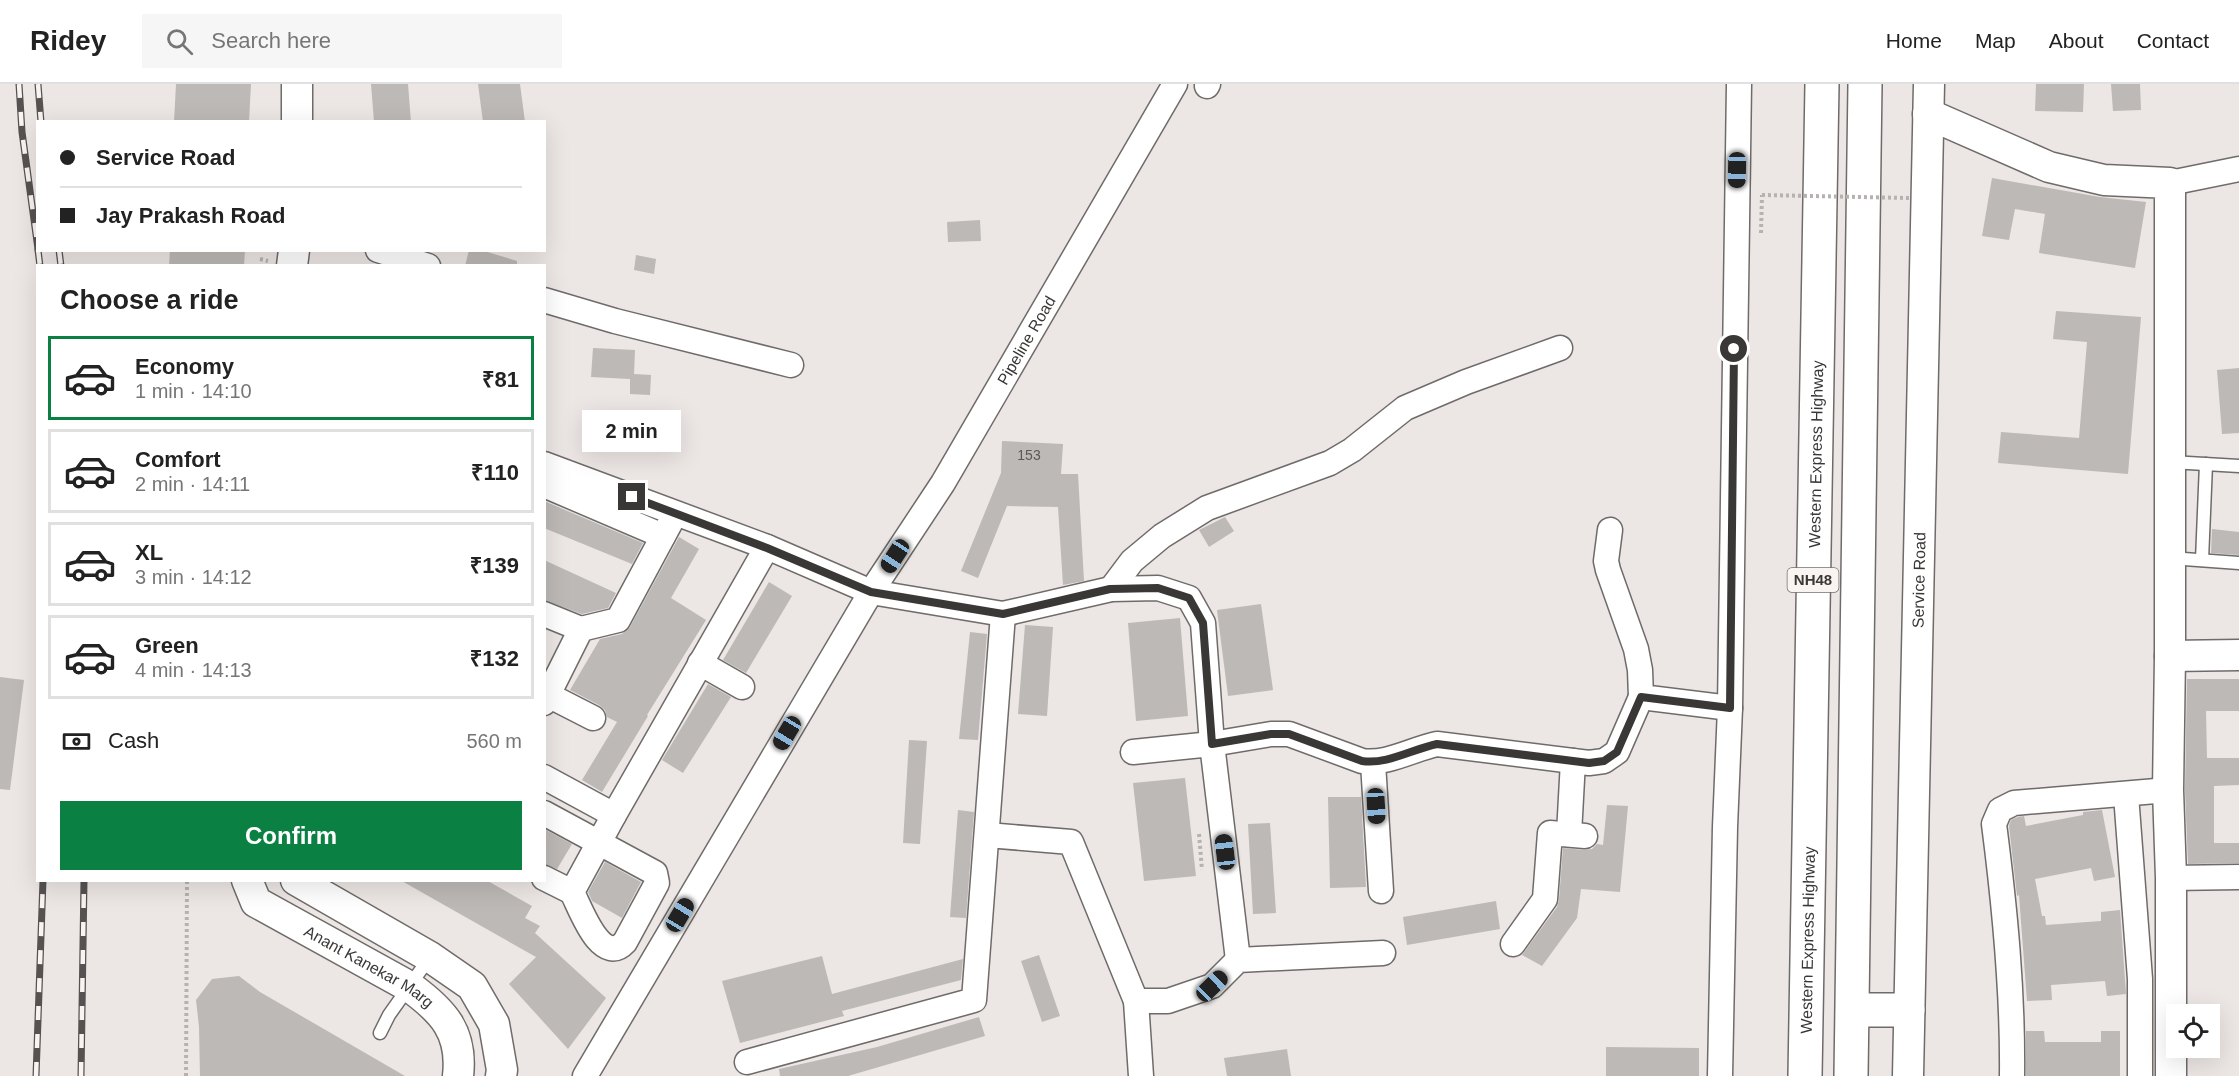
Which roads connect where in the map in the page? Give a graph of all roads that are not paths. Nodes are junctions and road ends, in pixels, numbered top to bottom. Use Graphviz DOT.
graph roads {
  1 [pos="297,84"];
  2 [pos="1175,84"];
  3 [pos="1739,84"];
  4 [pos="1822,84"];
  5 [pos="1865,84"];
  6 [pos="1929,84"];
  7 [pos="1928,114"];
  8 [pos="297,120"];
  9 [pos="2239,169"];
  10 [pos="2170,183"];
  11 [pos="384,252"];
  12 [pos="422,264"];
  13 [pos="546,301"];
  14 [pos="1560,348"];
  15 [pos="791,365"];
  16 [pos="2170,462"];
  17 [pos="2206,464"];
  18 [pos="546,465"];
  19 [pos="2239,466"];
  20 [pos="546,486"];
  21 [pos="675,514"];
  22 [pos="1610,530"];
  23 [pos="663,536"];
  24 [pos="767,548"];
  25 [pos="2170,558"];
  26 [pos="2202,560"];
  27 [pos="2239,563"];
  28 [pos="1110,589"];
  29 [pos="871,592"];
  30 [pos="1003,614"];
  31 [pos="546,615"];
  32 [pos="581,629"];
  33 [pos="2170,656"];
  34 [pos="2239,656"];
  35 [pos="700,663"];
  36 [pos="742,687"];
  37 [pos="1641,697"];
  38 [pos="546,699"];
  39 [pos="1730,708"];
  40 [pos="593,718"];
  41 [pos="1212,744"];
  42 [pos="1133,752"];
  43 [pos="1573,761"];
  44 [pos="1373,763"];
  45 [pos="546,778"];
  46 [pos="2168,790"];
  47 [pos="2126,795"];
  48 [pos="546,814"];
  49 [pos="614,815"];
  50 [pos="987,835"];
  51 [pos="599,842"];
  52 [pos="2239,877"];
  53 [pos="2171,878"];
  54 [pos="546,879"];
  55 [pos="248,882"];
  56 [pos="299,882"];
  57 [pos="1381,891"];
  58 [pos="572,892"];
  59 [pos="1513,944"];
  60 [pos="1383,953"];
  61 [pos="430,957"];
  62 [pos="1238,960"];
  63 [pos="410,987"];
  64 [pos="1136,1000"];
  65 [pos="1853,1010"];
  66 [pos="1908,1010"];
  67 [pos="380,1033"];
  68 [pos="747,1062"];
  69 [pos="458,1076"];
  70 [pos="501,1076"];
  71 [pos="585,1076"];
  72 [pos="1141,1076"];
  73 [pos="1720,1076"];
  74 [pos="1805,1076"];
  75 [pos="1851,1076"];
  76 [pos="1908,1076"];
  77 [pos="2012,1076"];
  78 [pos="2140,1076"];
  79 [pos="2171,1076"];
  1 -- 8 [label="street"];
  2 -- 29 [label="street, Pipeline Road"];
  3 -- 39 [label="street"];
  4 -- 74 [label="highway, Western Express Highway / NH48"];
  5 -- 65 [label="highway, NH48"];
  6 -- 7 [label="street, Service Road"];
  7 -- 10 [label="street"];
  7 -- 66 [label="street, Service Road"];
  9 -- 10 [label="street"];
  10 -- 16 [label="street"];
  11 -- 12 [label="street"];
  13 -- 15 [label="street"];
  14 -- 28 [label="street"];
  16 -- 17 [label="lane"];
  16 -- 25 [label="street"];
  17 -- 19 [label="lane"];
  17 -- 26 [label="lane"];
  18 -- 21 [label="street"];
  20 -- 23 [label="street"];
  21 -- 23 [label="street"];
  21 -- 24 [label="street"];
  22 -- 37 [label="street"];
  23 -- 32 [label="street"];
  24 -- 29 [label="street"];
  24 -- 35 [label="street"];
  25 -- 26 [label="lane"];
  25 -- 33 [label="street"];
  26 -- 27 [label="lane"];
  28 -- 30 [label="street"];
  28 -- 41 [label="street"];
  29 -- 30 [label="street"];
  29 -- 71 [label="street, Pipeline Road"];
  30 -- 50 [label="street"];
  31 -- 32 [label="street"];
  32 -- 38 [label="street"];
  33 -- 34 [label="street"];
  33 -- 46 [label="street"];
  35 -- 36 [label="street"];
  35 -- 49 [label="street"];
  37 -- 39 [label="street"];
  37 -- 43 [label="street"];
  38 -- 40 [label="street"];
  39 -- 73 [label="street"];
  41 -- 42 [label="street"];
  41 -- 44 [label="street"];
  41 -- 62 [label="street"];
  43 -- 44 [label="street"];
  43 -- 59 [label="street"];
  44 -- 57 [label="street"];
  45 -- 49 [label="street"];
  46 -- 47 [label="street"];
  46 -- 53 [label="street"];
  47 -- 77 [label="street"];
  47 -- 78 [label="street"];
  48 -- 51 [label="street"];
  49 -- 51 [label="street"];
  50 -- 64 [label="street"];
  50 -- 68 [label="street"];
  51 -- 58 [label="street"];
  51 -- 58 [label="street"];
  52 -- 53 [label="street"];
  53 -- 79 [label="street"];
  54 -- 58 [label="street"];
  55 -- 63 [label="street, Anant Kanekar Marg"];
  56 -- 61 [label="street"];
  60 -- 62 [label="street"];
  61 -- 63 [label="lane"];
  61 -- 70 [label="street"];
  62 -- 64 [label="street"];
  63 -- 67 [label="lane"];
  63 -- 69 [label="street, Anant Kanekar Marg"];
  64 -- 72 [label="street"];
  65 -- 66 [label="highway"];
  65 -- 75 [label="highway, NH48"];
  66 -- 76 [label="street, Service Road"];
}
